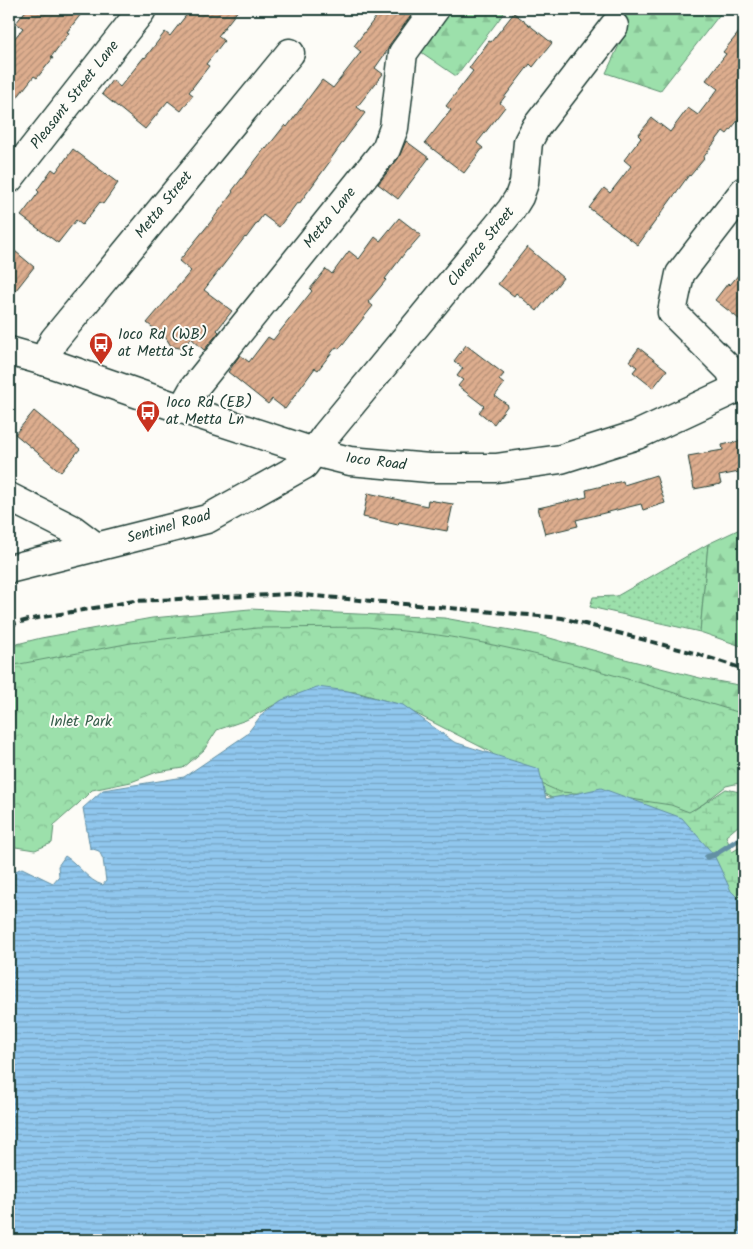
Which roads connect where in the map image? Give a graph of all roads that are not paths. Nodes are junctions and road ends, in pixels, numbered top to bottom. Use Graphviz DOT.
graph roads {
  1 [pos="436,9"];
  2 [pos="141,11"];
  3 [pos="614,26"];
  4 [pos="290,53"];
  5 [pos="9,179"];
  6 [pos="744,191"];
  7 [pos="9,351"];
  8 [pos="44,361"];
  9 [pos="741,386"];
  10 [pos="182,410"];
  11 [pos="314,452"];
  12 [pos="9,497"];
  13 [pos="96,547"];
  14 [pos="9,569"];
  1 -- 10 [label="street, Metta Lane"];
  2 -- 5 [label="street, Pleasant Street Lane"];
  3 -- 11 [label="street, Clarence Street"];
  4 -- 8 [label="street, Metta Street"];
  6 -- 9 [label="street"];
  7 -- 8 [label="street, Ioco Road"];
  8 -- 10 [label="street, Ioco Road"];
  9 -- 11 [label="street, Ioco Road"];
  10 -- 11 [label="street, Ioco Road"];
  11 -- 13 [label="street, Sentinel Road"];
  12 -- 13 [label="street"];
  13 -- 14 [label="street, Sentinel Road"];
}
